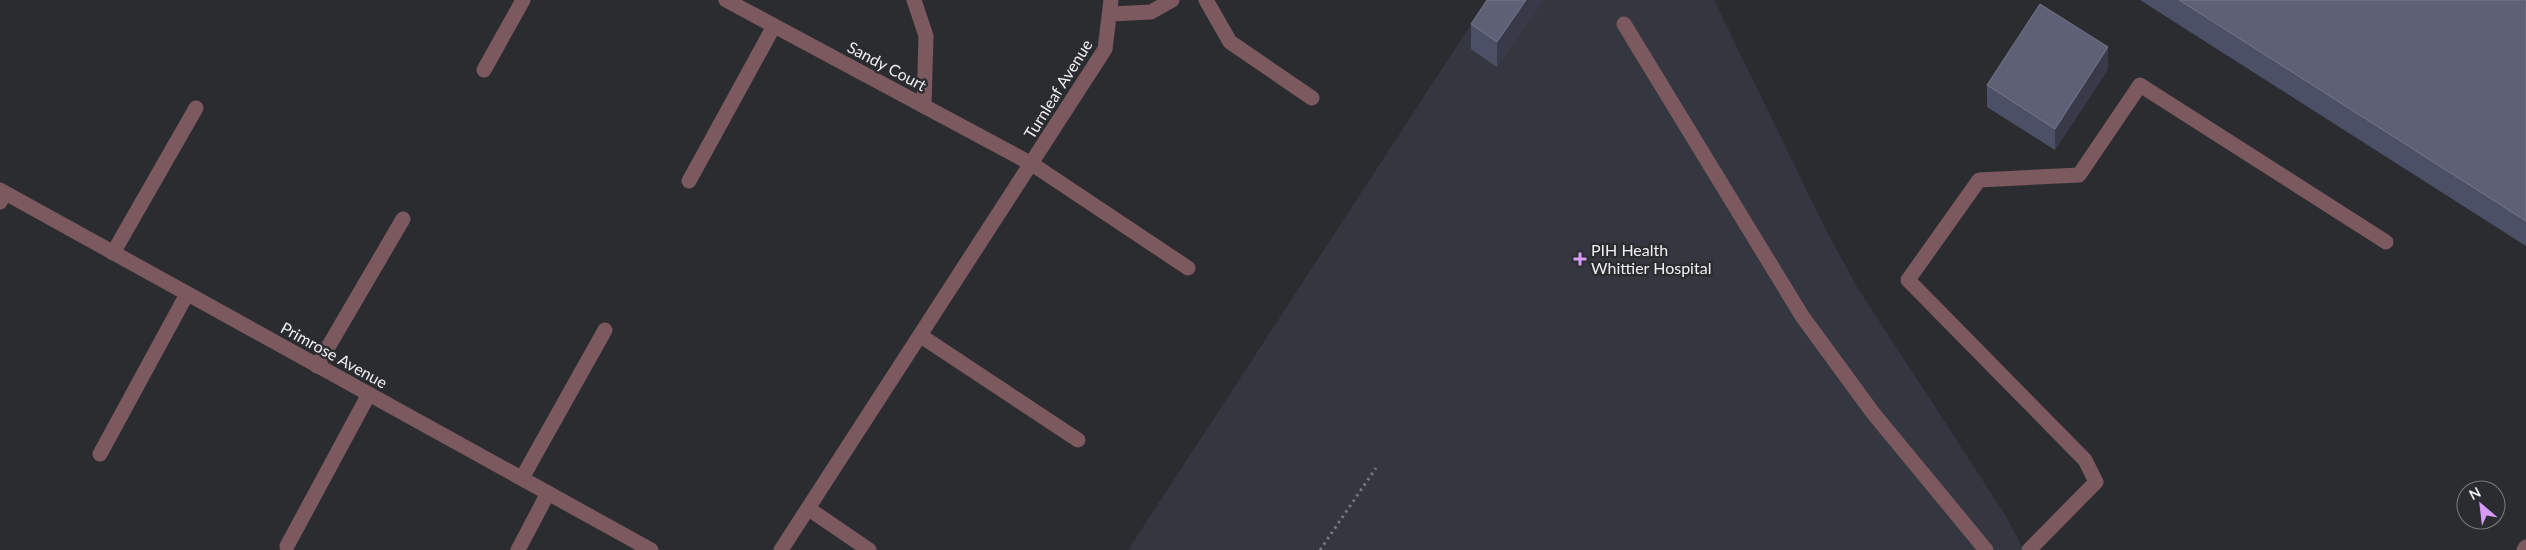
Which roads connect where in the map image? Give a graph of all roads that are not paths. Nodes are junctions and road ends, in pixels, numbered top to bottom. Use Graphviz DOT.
graph roads {
  1 [pos="523,0"];
  2 [pos="726,0"];
  3 [pos="914,0"];
  4 [pos="1172,0"];
  5 [pos="1206,0"];
  6 [pos="1111,7"];
  7 [pos="1624,24"];
  8 [pos="774,26"];
  9 [pos="484,70"];
  10 [pos="1312,98"];
  11 [pos="924,106"];
  12 [pos="196,108"];
  13 [pos="1032,164"];
  14 [pos="689,181"];
  15 [pos="2,195"];
  16 [pos="403,218"];
  17 [pos="2386,242"];
  18 [pos="113,253"];
  19 [pos="1188,268"];
  20 [pos="188,294"];
  21 [pos="605,330"];
  22 [pos="921,336"];
  23 [pos="317,366"];
  24 [pos="369,394"];
  25 [pos="1078,440"];
  26 [pos="100,454"];
  27 [pos="522,478"];
  28 [pos="548,493"];
  29 [pos="809,509"];
  30 [pos="287,546"];
  31 [pos="518,550"];
  32 [pos="651,550"];
  33 [pos="781,550"];
  34 [pos="868,550"];
  35 [pos="1986,550"];
  36 [pos="2029,550"];
  1 -- 9 [label="street"];
  2 -- 8 [label="street, Sandy Court"];
  3 -- 11 [label="street"];
  4 -- 6 [label="street"];
  5 -- 10 [label="street"];
  6 -- 13 [label="street, Turnleaf Avenue"];
  7 -- 35 [label="street"];
  8 -- 11 [label="street, Sandy Court"];
  8 -- 14 [label="street"];
  11 -- 13 [label="street, Sandy Court"];
  12 -- 18 [label="street"];
  13 -- 19 [label="street, Sandy Court"];
  13 -- 22 [label="street, Turnleaf Avenue"];
  15 -- 18 [label="street, Primrose Avenue"];
  16 -- 23 [label="street"];
  17 -- 36 [label="street"];
  18 -- 20 [label="street, Primrose Avenue"];
  20 -- 23 [label="street, Primrose Avenue"];
  20 -- 26 [label="street"];
  21 -- 27 [label="street"];
  22 -- 25 [label="street"];
  22 -- 29 [label="street, Turnleaf Avenue"];
  23 -- 24 [label="street, Primrose Avenue"];
  24 -- 27 [label="street, Primrose Avenue"];
  24 -- 30 [label="street"];
  27 -- 28 [label="street, Primrose Avenue"];
  28 -- 31 [label="street"];
  28 -- 32 [label="street, Primrose Avenue"];
  29 -- 33 [label="street, Turnleaf Avenue"];
  29 -- 34 [label="street"];
}
